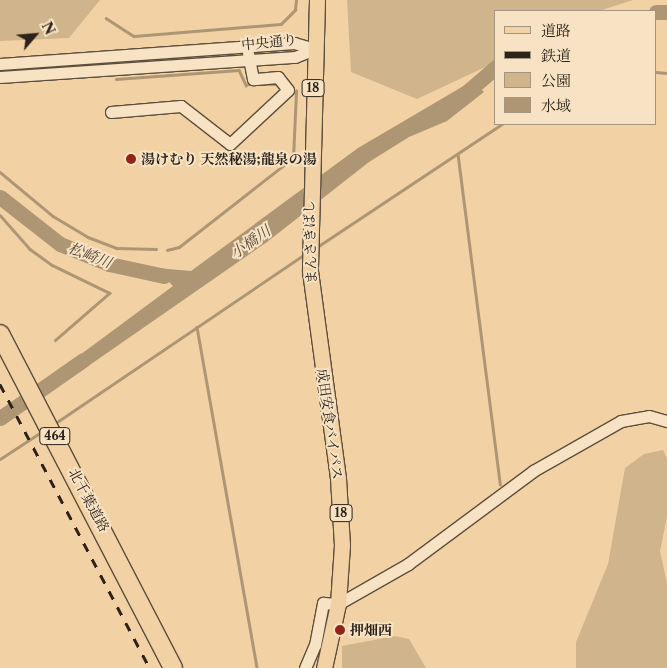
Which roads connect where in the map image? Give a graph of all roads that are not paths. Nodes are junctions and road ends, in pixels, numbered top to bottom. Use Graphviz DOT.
graph roads {
  1 [pos="318,0"];
  2 [pos="248,46"];
  3 [pos="315,50"];
  4 [pos="248,60"];
  5 [pos="0,64"];
  6 [pos="0,77"];
  7 [pos="111,112"];
  8 [pos="0,334"];
  9 [pos="0,357"];
  10 [pos="321,357"];
  11 [pos="667,421"];
  12 [pos="109,538"];
  13 [pos="338,604"];
  14 [pos="173,668"];
  15 [pos="305,668"];
  16 [pos="324,668"];
  1 -- 3 [label="main road, 18"];
  2 -- 3 [label="street, 中央通り"];
  2 -- 4 [label="street"];
  2 -- 5 [label="street, 中央通り"];
  3 -- 4 [label="street, 中央通り"];
  3 -- 10 [label="main road, まんさきばし / 18"];
  4 -- 6 [label="street, 中央通り"];
  4 -- 7 [label="street"];
  8 -- 12 [label="highway, 北千葉道路 / 464"];
  9 -- 12 [label="highway"];
  10 -- 13 [label="main road, 成田安食バイパス / 18"];
  11 -- 13 [label="street"];
  12 -- 14 [label="highway, 北千葉道路 / 464"];
  13 -- 15 [label="street"];
  13 -- 16 [label="main road, 成田安食バイパス / 18"];
}
